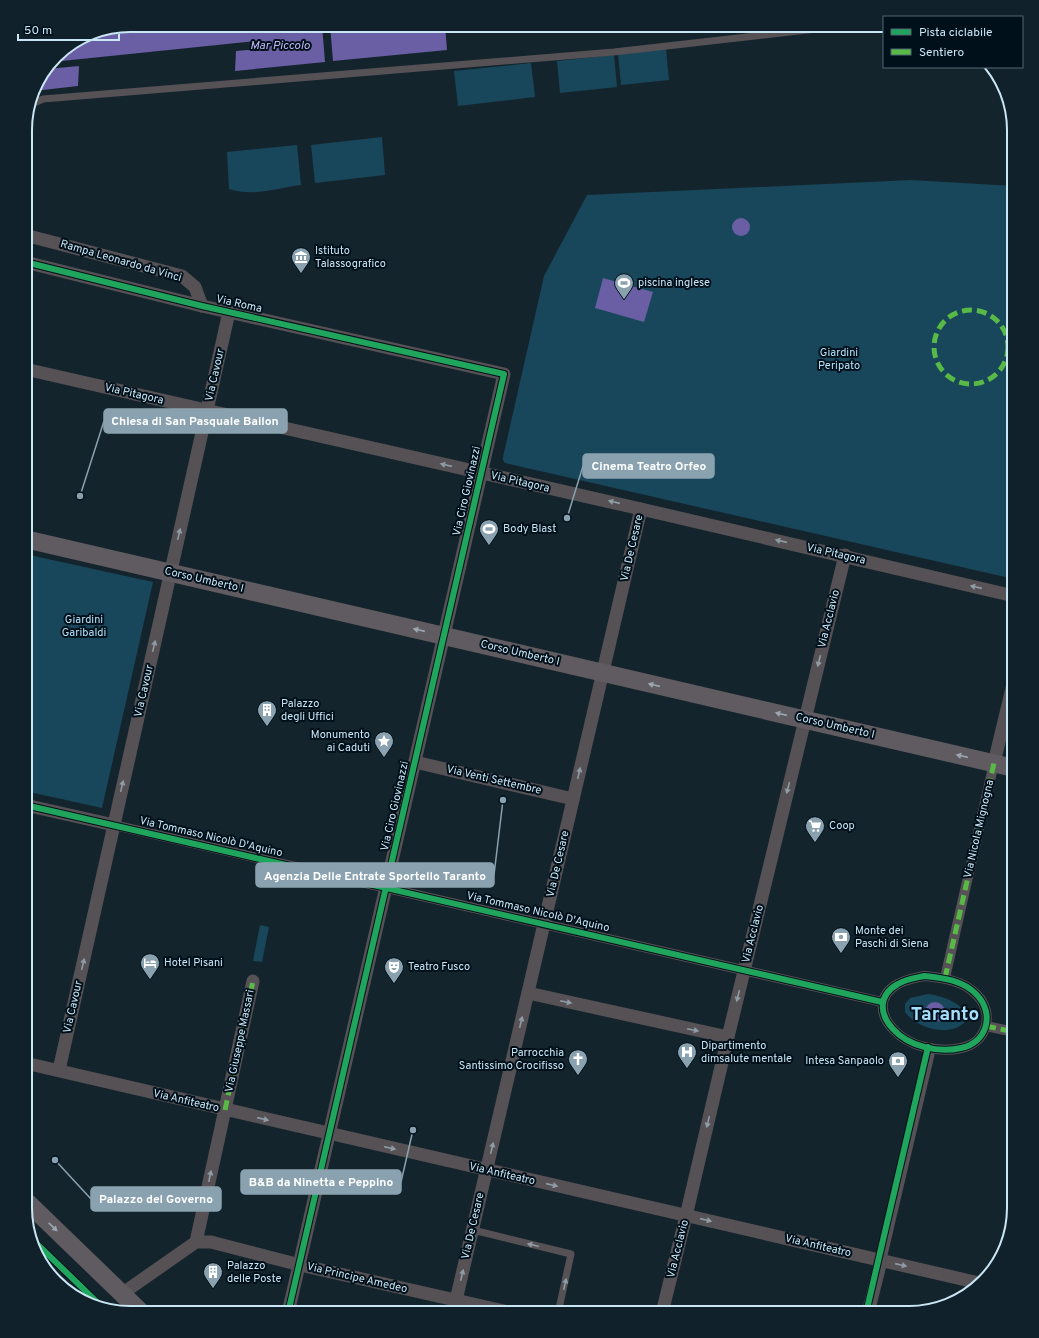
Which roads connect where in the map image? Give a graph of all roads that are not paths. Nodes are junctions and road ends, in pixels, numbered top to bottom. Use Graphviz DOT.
graph roads {
  1 [pos="790,32"];
  2 [pos="36,102"];
  3 [pos="32,237"];
  4 [pos="32,264"];
  5 [pos="202,306"];
  6 [pos="229,312"];
  7 [pos="32,371"];
  8 [pos="504,374"];
  9 [pos="207,411"];
  10 [pos="482,473"];
  11 [pos="641,508"];
  12 [pos="32,541"];
  13 [pos="844,556"];
  14 [pos="170,572"];
  15 [pos="1007,594"];
  16 [pos="444,636"];
  17 [pos="603,673"];
  18 [pos="1007,709"];
  19 [pos="805,719"];
  20 [pos="415,762"];
  21 [pos="994,763"];
  22 [pos="1007,766"];
  23 [pos="573,799"];
  24 [pos="32,807"];
  25 [pos="114,825"];
  26 [pos="386,887"];
  27 [pos="544,924"];
  28 [pos="744,970"];
  29 [pos="945,978"];
  30 [pos="253,981"];
  31 [pos="528,993"];
  32 [pos="882,1002"];
  33 [pos="986,1026"];
  34 [pos="1007,1030"];
  35 [pos="728,1037"];
  36 [pos="931,1048"];
  37 [pos="32,1064"];
  38 [pos="59,1070"];
  39 [pos="225,1110"];
  40 [pos="329,1134"];
  41 [pos="486,1170"];
  42 [pos="32,1207"];
  43 [pos="686,1216"];
  44 [pos="472,1230"];
  45 [pos="196,1242"];
  46 [pos="881,1261"];
  47 [pos="300,1265"];
  48 [pos="973,1282"];
  49 [pos="122,1293"];
  50 [pos="135,1306"];
  51 [pos="290,1306"];
  52 [pos="451,1306"];
  53 [pos="455,1306"];
  54 [pos="560,1306"];
  55 [pos="664,1306"];
  56 [pos="870,1306"];
  1 -- 2 [label="lane"];
  3 -- 5 [label="street, Rampa Leonardo da Vinci"];
  4 -- 5 [label="street, Via Roma"];
  5 -- 6 [label="street, Via Roma"];
  6 -- 8 [label="street, Via Roma"];
  6 -- 9 [label="street, Via Cavour"];
  7 -- 9 [label="street, Via Pitagora"];
  8 -- 10 [label="street, Via Ciro Giovinazzi"];
  10 -- 9 [label="street, Via Pitagora, one-way"];
  14 -- 9 [label="street, Via Cavour, one-way"];
  11 -- 10 [label="street, Via Pitagora, one-way"];
  10 -- 16 [label="street, Via Ciro Giovinazzi"];
  13 -- 11 [label="street, Via Pitagora, one-way"];
  11 -- 17 [label="street, Via De Cesare"];
  12 -- 14 [label="main road, Corso Umberto I"];
  15 -- 13 [label="street, Via Pitagora, one-way"];
  13 -- 19 [label="street, Via Acclavio, one-way"];
  16 -- 14 [label="main road, Corso Umberto I, one-way"];
  25 -- 14 [label="street, Via Cavour, one-way"];
  16 -- 17 [label="main road, Corso Umberto I"];
  16 -- 20 [label="street, Via Ciro Giovinazzi"];
  19 -- 17 [label="main road, Corso Umberto I, one-way"];
  23 -- 17 [label="street, Via De Cesare, one-way"];
  18 -- 21 [label="street, Via Nicola Mignogna"];
  21 -- 19 [label="main road, Corso Umberto I, one-way"];
  19 -- 28 [label="street, Via Acclavio, one-way"];
  20 -- 23 [label="street, Via Venti Settembre"];
  20 -- 26 [label="street, Via Ciro Giovinazzi"];
  21 -- 22 [label="main road, Corso Umberto I"];
  21 -- 29 [label="street, Via Nicola Mignogna"];
  23 -- 27 [label="street, Via De Cesare"];
  24 -- 25 [label="street, Via Tommaso Nicolò D'Aquino"];
  25 -- 26 [label="street, Via Tommaso Nicolò D'Aquino"];
  38 -- 25 [label="street, Via Cavour, one-way"];
  26 -- 27 [label="street, Via Tommaso Nicolò D'Aquino"];
  26 -- 40 [label="street, Via Ciro Giovinazzi"];
  27 -- 28 [label="street, Via Tommaso Nicolò D'Aquino"];
  27 -- 31 [label="street, Via De Cesare"];
  28 -- 32 [label="street, Via Tommaso Nicolò D'Aquino"];
  28 -- 35 [label="street, Via Acclavio, one-way"];
  29 -- 32 [label="street"];
  29 -- 33 [label="street"];
  30 -- 39 [label="street, Via Giuseppe Massari"];
  31 -- 35 [label="street, one-way"];
  41 -- 31 [label="street, Via De Cesare, one-way"];
  32 -- 36 [label="street"];
  33 -- 34 [label="street"];
  33 -- 36 [label="street"];
  35 -- 43 [label="street, Via Acclavio, one-way"];
  36 -- 46 [label="street"];
  37 -- 38 [label="street, Via Anfiteatro"];
  38 -- 39 [label="street, Via Anfiteatro"];
  39 -- 40 [label="street, Via Anfiteatro, one-way"];
  45 -- 39 [label="street, Via Giuseppe Massari, one-way"];
  40 -- 41 [label="street, Via Anfiteatro, one-way"];
  40 -- 47 [label="street, Via Ciro Giovinazzi"];
  41 -- 43 [label="street, Via Anfiteatro, one-way"];
  41 -- 44 [label="street, Via De Cesare"];
  42 -- 49 [label="main road, one-way"];
  43 -- 46 [label="street, Via Anfiteatro, one-way"];
  43 -- 55 [label="street, Via Acclavio"];
  53 -- 44 [label="street, Via De Cesare, one-way"];
  54 -- 44 [label="lane, one-way"];
  45 -- 47 [label="street, Via Principe Amedeo"];
  45 -- 49 [label="street"];
  46 -- 48 [label="street, Via Anfiteatro, one-way"];
  46 -- 56 [label="street"];
  47 -- 51 [label="street, Via Ciro Giovinazzi"];
  47 -- 52 [label="street, Via Principe Amedeo"];
  49 -- 50 [label="main road"];
}
